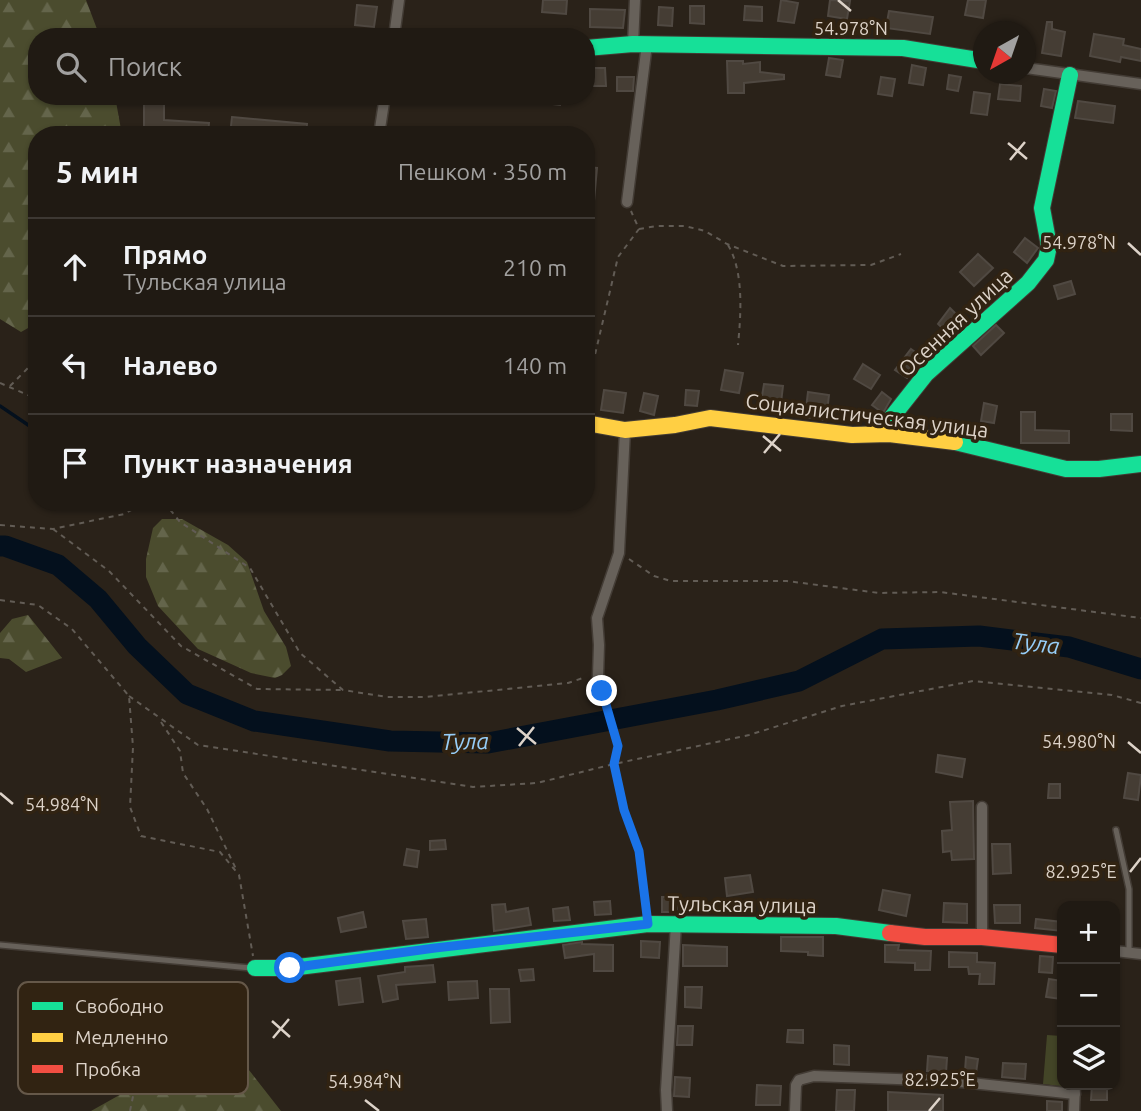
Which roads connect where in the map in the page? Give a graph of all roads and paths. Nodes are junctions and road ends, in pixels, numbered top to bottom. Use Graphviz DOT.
graph roads {
  1 [pos="399,0"];
  2 [pos="635,0"];
  3 [pos="395,28"];
  4 [pos="640,44"];
  5 [pos="595,47"];
  6 [pos="973,59"];
  7 [pos="1036,70"];
  8 [pos="1070,75"];
  9 [pos="1141,84"];
  10 [pos="384,105"];
  11 [pos="380,126"];
  12 [pos="627,202"];
  13 [pos="639,229"];
  14 [pos="727,244"];
  15 [pos="901,254"];
  16 [pos="738,345"];
  17 [pos="595,355"];
  18 [pos="28,368"];
  19 [pos="0,383"];
  20 [pos="10,386"];
  21 [pos="28,395"];
  22 [pos="595,425"];
  23 [pos="625,430"];
  24 [pos="889,434"];
  25 [pos="1141,464"];
  26 [pos="130,511"];
  27 [pos="171,511"];
  28 [pos="0,525"];
  29 [pos="53,529"];
  30 [pos="619,552"];
  31 [pos="0,600"];
  32 [pos="1141,618"];
  33 [pos="597,676"];
  34 [pos="343,690"];
  35 [pos="602,691"];
  36 [pos="129,696"];
  37 [pos="1141,703"];
  38 [pos="160,719"];
  39 [pos="614,764"];
  40 [pos="982,807"];
  41 [pos="1116,830"];
  42 [pos="239,875"];
  43 [pos="648,924"];
  44 [pos="676,924"];
  45 [pos="982,937"];
  46 [pos="1057,944"];
  47 [pos="0,945"];
  48 [pos="1120,951"];
  49 [pos="1129,952"];
  50 [pos="1141,954"];
  51 [pos="255,968"];
  52 [pos="1057,1089"];
  53 [pos="1075,1090"];
  54 [pos="667,1111"];
  55 [pos="796,1111"];
  56 [pos="1074,1111"];
  1 -- 3 [label="street"];
  2 -- 4 [label="street"];
  4 -- 5 [label="street"];
  4 -- 6 [label="street"];
  4 -- 12 [label="street"];
  7 -- 8 [label="street"];
  8 -- 9 [label="street"];
  8 -- 24 [label="street, Осенняя улица"];
  10 -- 11 [label="street"];
  12 -- 13 [label="path"];
  13 -- 14 [label="path"];
  13 -- 17 [label="path"];
  14 -- 15 [label="path"];
  14 -- 16 [label="path"];
  18 -- 20 [label="path"];
  19 -- 20 [label="path"];
  20 -- 21 [label="path"];
  22 -- 23 [label="street, Социалистическая улица"];
  23 -- 24 [label="street, Социалистическая улица"];
  23 -- 30 [label="street"];
  24 -- 25 [label="street, Социалистическая улица"];
  26 -- 29 [label="path"];
  27 -- 34 [label="path"];
  28 -- 29 [label="path"];
  29 -- 34 [label="path"];
  30 -- 32 [label="path"];
  30 -- 33 [label="street"];
  31 -- 36 [label="path"];
  33 -- 34 [label="path"];
  35 -- 39 [label="path"];
  36 -- 38 [label="path"];
  36 -- 42 [label="path"];
  37 -- 39 [label="path"];
  38 -- 39 [label="path"];
  38 -- 42 [label="path"];
  39 -- 43 [label="path"];
  40 -- 45 [label="street"];
  41 -- 49 [label="lane"];
  42 -- 51 [label="path"];
  43 -- 44 [label="street, Тульская улица"];
  43 -- 51 [label="street, Тульская улица"];
  44 -- 45 [label="street, Тульская улица"];
  44 -- 54 [label="street"];
  45 -- 46 [label="street, Тульская улица"];
  47 -- 51 [label="lane"];
  48 -- 49 [label="street"];
  49 -- 50 [label="street"];
  52 -- 55 [label="street"];
  53 -- 56 [label="street"];
}
